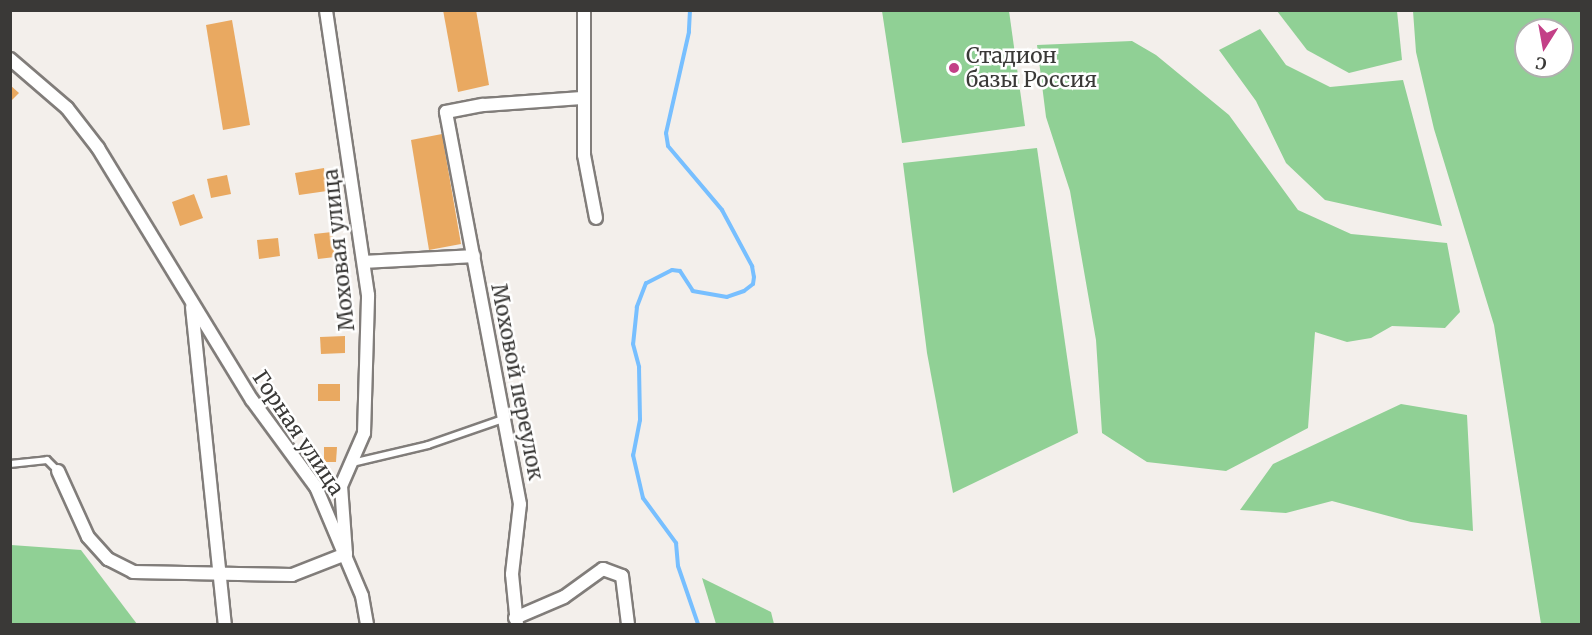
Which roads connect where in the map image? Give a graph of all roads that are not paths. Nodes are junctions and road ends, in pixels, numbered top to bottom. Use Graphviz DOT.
graph roads {
  1 [pos="326,10"];
  2 [pos="584,10"];
  3 [pos="10,59"];
  4 [pos="583,98"];
  5 [pos="596,218"];
  6 [pos="474,256"];
  7 [pos="364,262"];
  8 [pos="192,303"];
  9 [pos="503,419"];
  10 [pos="10,464"];
  11 [pos="351,464"];
  12 [pos="58,471"];
  13 [pos="346,554"];
  14 [pos="221,574"];
  15 [pos="516,621"];
  16 [pos="225,624"];
  17 [pos="367,624"];
  18 [pos="627,624"];
  1 -- 7 [label="street, Моховая улица"];
  2 -- 4 [label="street"];
  3 -- 8 [label="street, Горная улица"];
  4 -- 5 [label="street"];
  4 -- 6 [label="street, Моховой переулок"];
  6 -- 7 [label="street"];
  6 -- 9 [label="street, Моховой переулок"];
  7 -- 11 [label="street, Моховая улица"];
  8 -- 13 [label="street, Горная улица"];
  8 -- 14 [label="street, Горная улица"];
  9 -- 11 [label="lane"];
  9 -- 15 [label="street, Моховой переулок"];
  10 -- 12 [label="lane"];
  11 -- 13 [label="street, Моховая улица"];
  12 -- 14 [label="street"];
  13 -- 14 [label="street"];
  13 -- 17 [label="street, Горная улица"];
  14 -- 16 [label="street, Горная улица"];
  15 -- 18 [label="street"];
}
